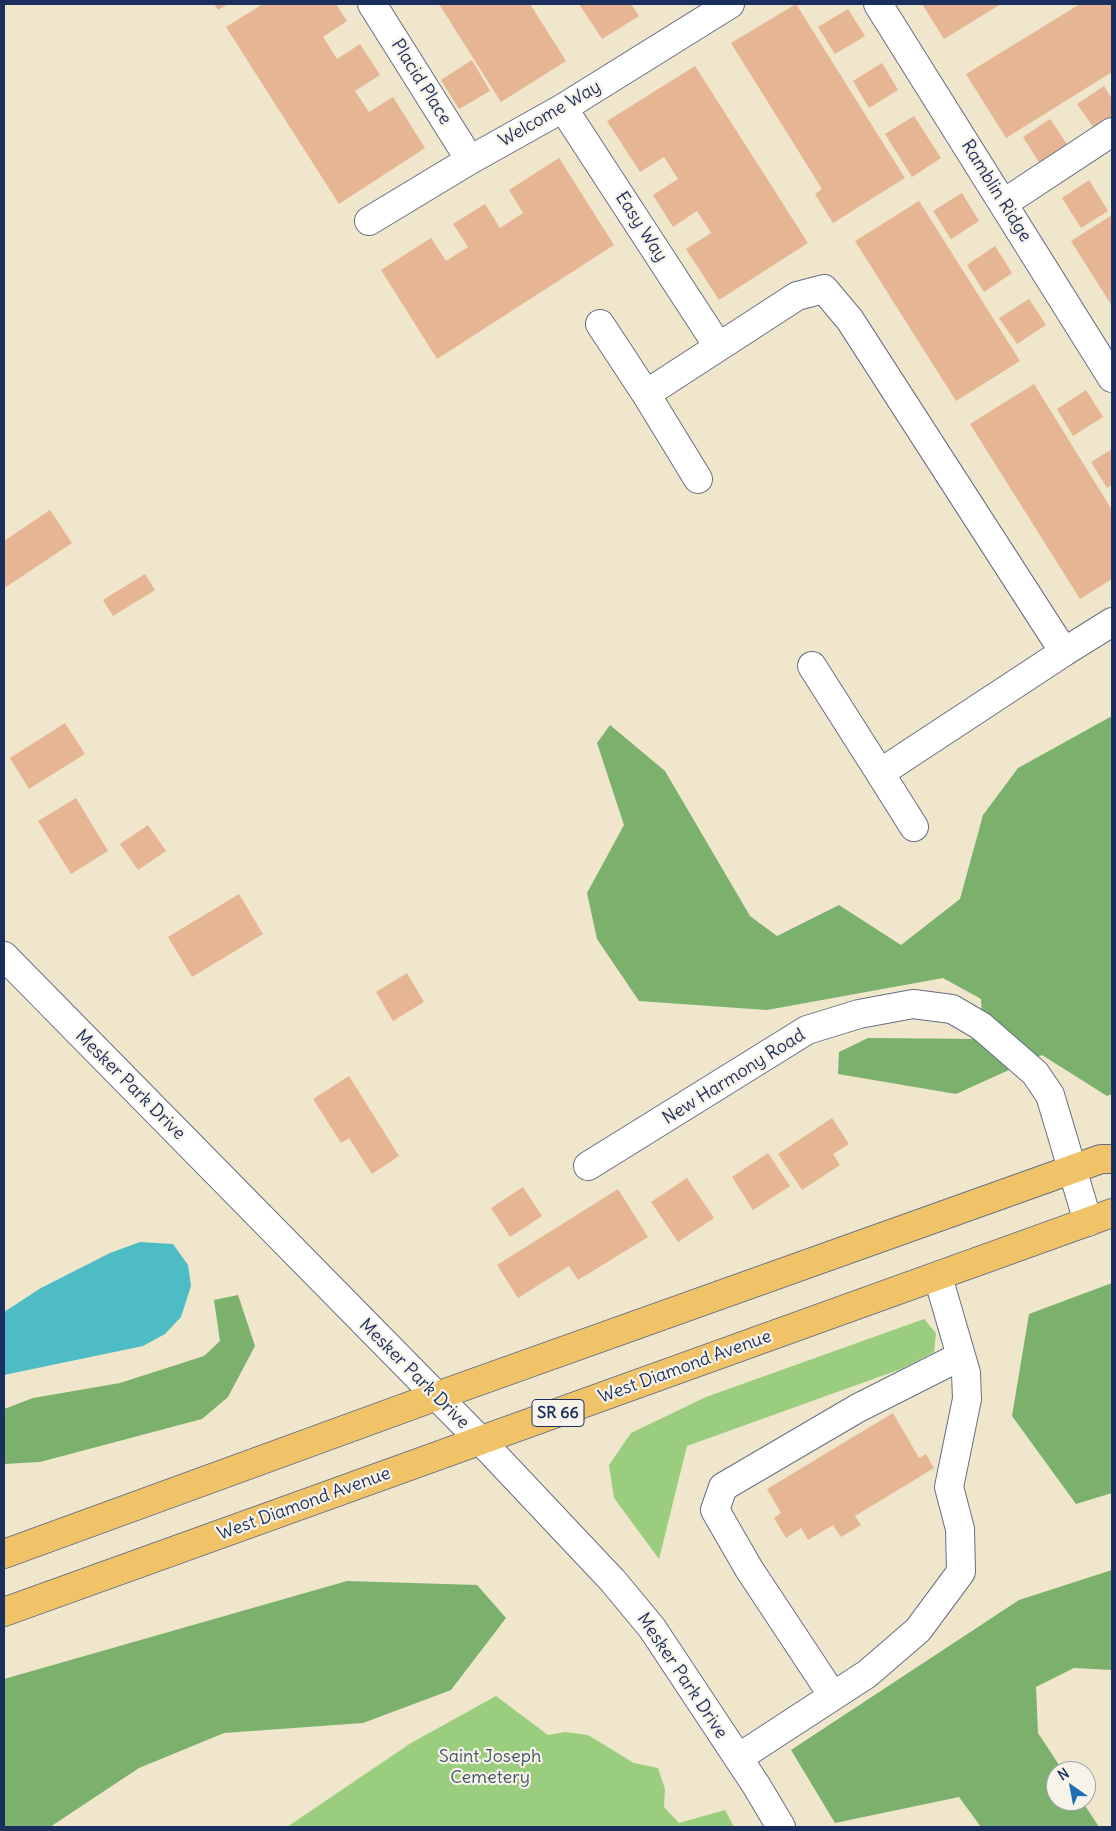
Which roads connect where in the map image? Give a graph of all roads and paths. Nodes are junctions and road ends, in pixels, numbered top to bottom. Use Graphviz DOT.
graph roads {
  1 [pos="372,4"];
  2 [pos="730,4"];
  3 [pos="878,4"];
  4 [pos="563,108"];
  5 [pos="1112,132"];
  6 [pos="470,160"];
  7 [pos="1004,204"];
  8 [pos="368,221"];
  9 [pos="600,324"];
  10 [pos="718,346"];
  11 [pos="1112,378"];
  12 [pos="646,394"];
  13 [pos="698,479"];
  14 [pos="1112,622"];
  15 [pos="1064,652"];
  16 [pos="812,666"];
  17 [pos="880,773"];
  18 [pos="914,828"];
  19 [pos="4,956"];
  20 [pos="1112,1159"];
  21 [pos="588,1166"];
  22 [pos="1073,1170"];
  23 [pos="1100,1218"];
  24 [pos="938,1276"];
  25 [pos="961,1356"];
  26 [pos="437,1396"];
  27 [pos="481,1441"];
  28 [pos="4,1554"];
  29 [pos="4,1612"];
  30 [pos="833,1696"];
  31 [pos="738,1758"];
  32 [pos="781,1827"];
  1 -- 6 [label="street, Placid Place"];
  2 -- 4 [label="street, Welcome Way"];
  3 -- 7 [label="street, Ramblin Ridge"];
  4 -- 6 [label="street, Welcome Way"];
  4 -- 10 [label="street, Easy Way"];
  5 -- 7 [label="street"];
  6 -- 8 [label="street, Welcome Way"];
  7 -- 11 [label="street, Ramblin Ridge"];
  9 -- 12 [label="street"];
  10 -- 12 [label="street"];
  10 -- 15 [label="street"];
  12 -- 13 [label="street"];
  14 -- 15 [label="street"];
  15 -- 17 [label="street"];
  16 -- 17 [label="street"];
  17 -- 18 [label="street"];
  19 -- 26 [label="street, Mesker Park Drive"];
  20 -- 22 [label="main road"];
  21 -- 22 [label="street, New Harmony Road"];
  22 -- 23 [label="street, New Harmony Road"];
  22 -- 26 [label="main road"];
  23 -- 24 [label="main road, West Diamond Avenue / SR 66"];
  24 -- 25 [label="street"];
  24 -- 27 [label="main road, West Diamond Avenue / SR 66"];
  25 -- 30 [label="street"];
  25 -- 30 [label="street"];
  26 -- 27 [label="street, Mesker Park Drive"];
  26 -- 28 [label="main road"];
  27 -- 29 [label="main road, West Diamond Avenue / SR 66"];
  27 -- 31 [label="street, Mesker Park Drive"];
  30 -- 31 [label="street"];
  31 -- 32 [label="street, Mesker Park Drive"];
}
